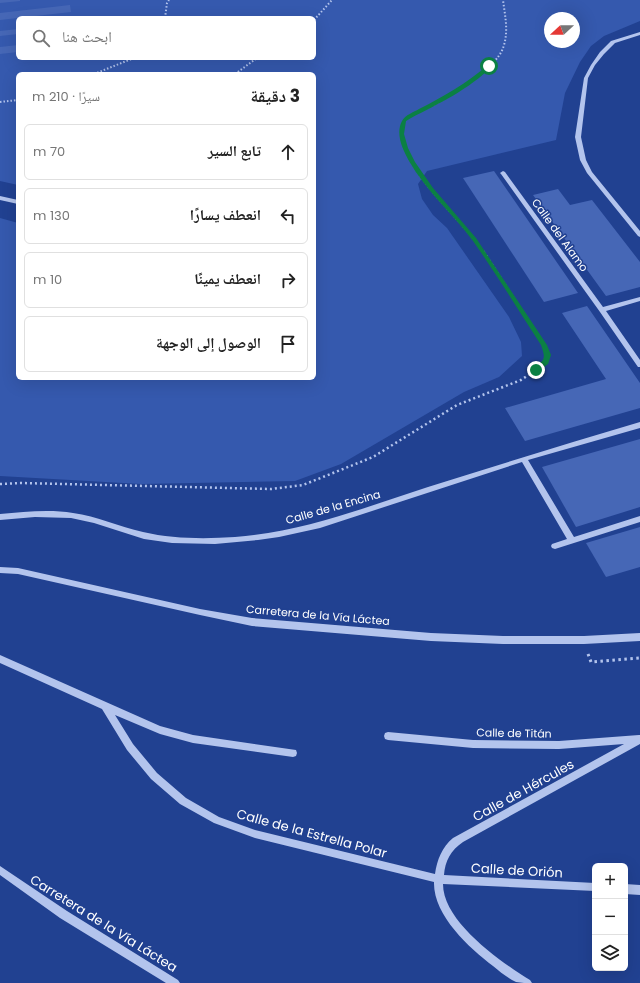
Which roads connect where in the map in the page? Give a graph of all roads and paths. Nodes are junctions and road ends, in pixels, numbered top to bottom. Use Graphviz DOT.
graph roads {
  1 [pos="169,0"];
  2 [pos="332,0"];
  3 [pos="503,0"];
  4 [pos="165,16"];
  5 [pos="316,18"];
  6 [pos="640,32"];
  7 [pos="129,60"];
  8 [pos="254,60"];
  9 [pos="99,72"];
  10 [pos="238,72"];
  11 [pos="16,100"];
  12 [pos="0,102"];
  13 [pos="502,173"];
  14 [pos="0,198"];
  15 [pos="16,202"];
  16 [pos="640,235"];
  17 [pos="640,299"];
  18 [pos="602,310"];
  19 [pos="640,365"];
  20 [pos="640,425"];
  21 [pos="524,459"];
  22 [pos="0,484"];
  23 [pos="0,517"];
  24 [pos="640,519"];
  25 [pos="572,540"];
  26 [pos="555,546"];
  27 [pos="0,570"];
  28 [pos="640,637"];
  29 [pos="584,640"];
  30 [pos="640,658"];
  31 [pos="0,659"];
  32 [pos="105,706"];
  33 [pos="388,736"];
  34 [pos="640,740"];
  35 [pos="293,753"];
  36 [pos="0,870"];
  37 [pos="438,879"];
  38 [pos="592,887"];
  39 [pos="628,889"];
  40 [pos="640,890"];
  41 [pos="175,983"];
  42 [pos="527,983"];
  1 -- 4 [label="path"];
  2 -- 5 [label="path"];
  3 -- 22 [label="path"];
  6 -- 16 [label="street"];
  7 -- 9 [label="path"];
  8 -- 10 [label="path"];
  11 -- 12 [label="path"];
  13 -- 18 [label="street, Calle del Alamo"];
  14 -- 15 [label="street"];
  17 -- 18 [label="street"];
  18 -- 19 [label="street, Calle del Alamo"];
  20 -- 21 [label="street, Calle de la Encina"];
  21 -- 23 [label="street, Calle de la Encina"];
  21 -- 25 [label="street"];
  24 -- 25 [label="street"];
  25 -- 26 [label="street"];
  27 -- 29 [label="street, Carretera de la Vía Láctea"];
  28 -- 29 [label="street, Carretera de la Vía Láctea"];
  29 -- 30 [label="path"];
  31 -- 32 [label="street"];
  32 -- 35 [label="street"];
  32 -- 37 [label="street, Calle de la Estrella Polar"];
  33 -- 34 [label="street, Calle de Titán"];
  34 -- 37 [label="street, Calle de Hércules"];
  36 -- 41 [label="street, Carretera de la Vía Láctea"];
  37 -- 38 [label="street, Calle de Orión"];
  37 -- 42 [label="street"];
  39 -- 40 [label="street"];
}
